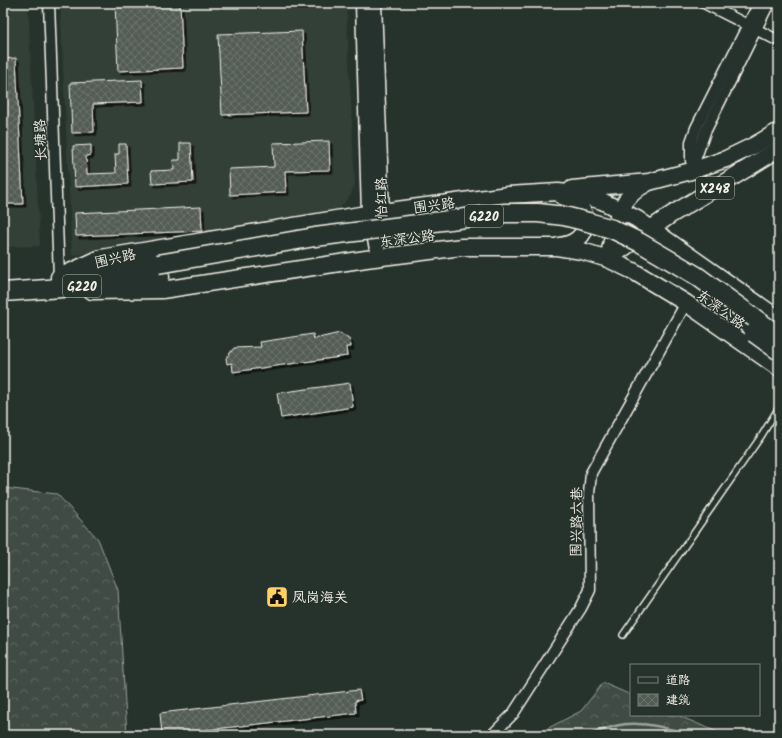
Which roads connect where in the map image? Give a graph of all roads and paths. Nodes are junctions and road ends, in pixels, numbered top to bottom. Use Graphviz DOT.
graph roads {
  1 [pos="49,3"];
  2 [pos="363,3"];
  3 [pos="374,3"];
  4 [pos="704,3"];
  5 [pos="758,3"];
  6 [pos="769,3"];
  7 [pos="752,27"];
  8 [pos="779,42"];
  9 [pos="779,131"];
  10 [pos="779,148"];
  11 [pos="691,171"];
  12 [pos="649,182"];
  13 [pos="534,193"];
  14 [pos="620,210"];
  15 [pos="376,214"];
  16 [pos="652,228"];
  17 [pos="557,247"];
  18 [pos="379,257"];
  19 [pos="608,259"];
  20 [pos="159,270"];
  21 [pos="3,280"];
  22 [pos="61,282"];
  23 [pos="3,292"];
  24 [pos="686,303"];
  25 [pos="779,319"];
  26 [pos="779,336"];
  27 [pos="779,351"];
  28 [pos="779,368"];
  29 [pos="779,407"];
  30 [pos="623,635"];
  31 [pos="492,735"];
  1 -- 22 [label="street, 长塘路"];
  2 -- 15 [label="street, 怡红路"];
  3 -- 15 [label="street, 怡红路"];
  4 -- 7 [label="street"];
  5 -- 7 [label="street"];
  6 -- 7 [label="street"];
  7 -- 8 [label="street"];
  7 -- 11 [label="street"];
  9 -- 11 [label="main road, X248"];
  10 -- 16 [label="main road, X248"];
  11 -- 12 [label="main road, X248"];
  12 -- 13 [label="main road"];
  12 -- 14 [label="main road, X248"];
  13 -- 14 [label="main road, 围兴路"];
  13 -- 15 [label="main road, 围兴路"];
  13 -- 17 [label="main road"];
  14 -- 16 [label="main road, 围兴路"];
  14 -- 19 [label="main road, X248"];
  15 -- 18 [label="street, 怡红路"];
  15 -- 22 [label="main road, 围兴路"];
  16 -- 19 [label="main road, X248"];
  16 -- 25 [label="main road, 围兴路"];
  17 -- 18 [label="main road, 围兴路"];
  17 -- 19 [label="main road, 围兴路"];
  18 -- 22 [label="main road, 围兴路"];
  19 -- 24 [label="main road, 围兴路"];
  20 -- 22 [label="highway, 东深公路 / G220"];
  20 -- 26 [label="highway, 东深公路 / G220, bridge"];
  20 -- 27 [label="highway, 东深公路 / G220, bridge"];
  21 -- 22 [label="highway, 东深公路 / G220"];
  22 -- 23 [label="highway, 东深公路 / G220"];
  24 -- 28 [label="main road, 围兴路"];
  24 -- 31 [label="street, 围兴路六巷"];
  29 -- 30 [label="lane"];
}
